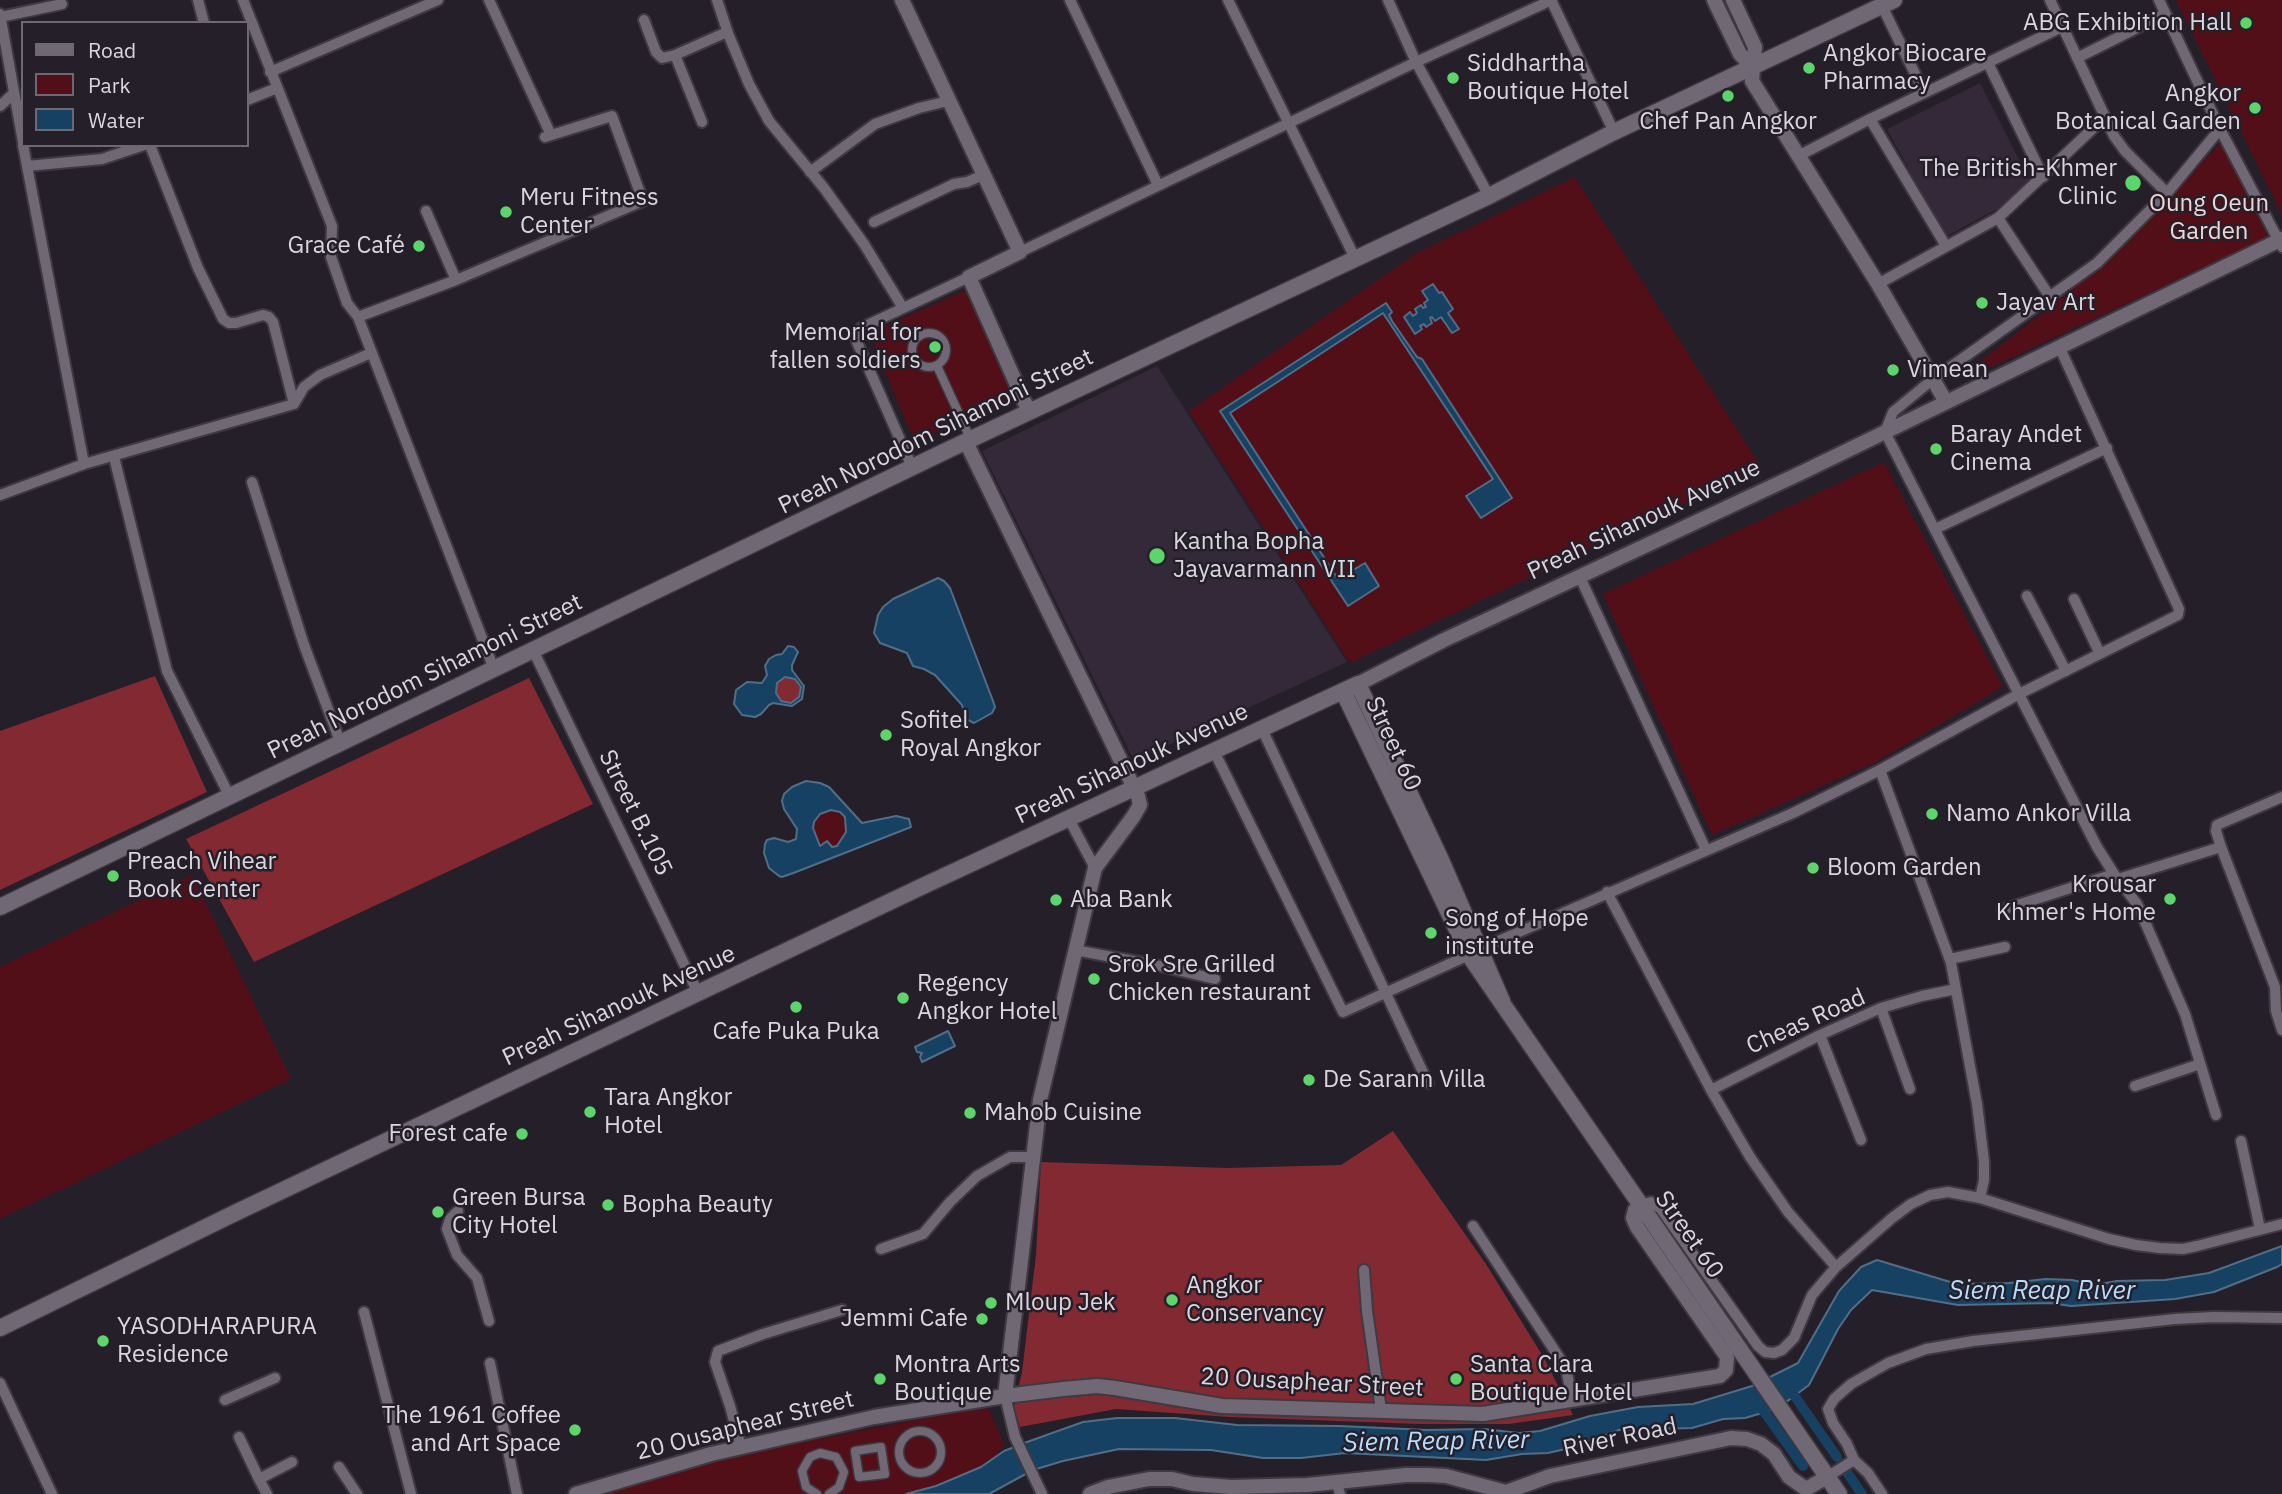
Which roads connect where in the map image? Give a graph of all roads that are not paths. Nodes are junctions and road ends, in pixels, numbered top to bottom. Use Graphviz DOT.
graph roads {
  1 [pos="198,0"];
  2 [pos="243,0"];
  3 [pos="438,0"];
  4 [pos="489,0"];
  5 [pos="717,0"];
  6 [pos="902,0"];
  7 [pos="1070,0"];
  8 [pos="1228,0"];
  9 [pos="1388,0"];
  10 [pos="1552,0"];
  11 [pos="1714,0"];
  12 [pos="1733,0"];
  13 [pos="2050,0"];
  14 [pos="2159,0"];
  15 [pos="1888,3"];
  16 [pos="62,4"];
  17 [pos="2165,14"];
  18 [pos="0,16"];
  19 [pos="644,20"];
  20 [pos="203,21"];
  21 [pos="2062,27"];
  22 [pos="727,32"];
  23 [pos="675,55"];
  24 [pos="2077,58"];
  25 [pos="1416,62"];
  26 [pos="1988,63"];
  27 [pos="1753,68"];
  28 [pos="270,72"];
  29 [pos="277,88"];
  30 [pos="1924,92"];
  31 [pos="17,100"];
  32 [pos="248,100"];
  33 [pos="948,101"];
  34 [pos="0,106"];
  35 [pos="2104,118"];
  36 [pos="1870,119"];
  37 [pos="702,122"];
  38 [pos="1287,124"];
  39 [pos="21,129"];
  40 [pos="2220,129"];
  41 [pos="1614,132"];
  42 [pos="24,147"];
  43 [pos="138,147"];
  44 [pos="151,147"];
  45 [pos="1798,156"];
  46 [pos="27,166"];
  47 [pos="810,172"];
  48 [pos="983,175"];
  49 [pos="2043,177"];
  50 [pos="1158,185"];
  51 [pos="2167,192"];
  52 [pos="1489,196"];
  53 [pos="426,211"];
  54 [pos="1998,218"];
  55 [pos="874,222"];
  56 [pos="2281,242"];
  57 [pos="1946,246"];
  58 [pos="1020,252"];
  59 [pos="1355,258"];
  60 [pos="969,277"];
  61 [pos="456,280"];
  62 [pos="1878,284"];
  63 [pos="2050,297"];
  64 [pos="903,308"];
  65 [pos="358,317"];
  66 [pos="2059,346"];
  67 [pos="371,353"];
  68 [pos="937,366"];
  69 [pos="1932,380"];
  70 [pos="1946,402"];
  71 [pos="294,404"];
  72 [pos="1029,412"];
  73 [pos="1885,432"];
  74 [pos="968,441"];
  75 [pos="2107,448"];
  76 [pos="114,457"];
  77 [pos="84,464"];
  78 [pos="912,469"];
  79 [pos="252,482"];
  80 [pos="0,495"];
  81 [pos="1935,530"];
  82 [pos="1579,575"];
  83 [pos="2027,596"];
  84 [pos="2074,599"];
  85 [pos="533,650"];
  86 [pos="2099,654"];
  87 [pos="494,669"];
  88 [pos="2066,671"];
  89 [pos="1358,684"];
  90 [pos="1343,691"];
  91 [pos="2019,694"];
  92 [pos="1262,729"];
  93 [pos="341,744"];
  94 [pos="1214,751"];
  95 [pos="1880,770"];
  96 [pos="1134,787"];
  97 [pos="230,797"];
  98 [pos="2282,797"];
  99 [pos="1069,818"];
  100 [pos="2221,847"];
  101 [pos="1706,850"];
  102 [pos="1095,868"];
  103 [pos="2116,876"];
  104 [pos="1607,892"];
  105 [pos="0,907"];
  106 [pos="2002,910"];
  107 [pos="2005,947"];
  108 [pos="1075,950"];
  109 [pos="1475,952"];
  110 [pos="1950,960"];
  111 [pos="1215,979"];
  112 [pos="1956,989"];
  113 [pos="1385,992"];
  114 [pos="698,993"];
  115 [pos="1881,1008"];
  116 [pos="2282,1030"];
  117 [pos="1820,1035"];
  118 [pos="2200,1064"];
  119 [pos="1428,1083"];
  120 [pos="2135,1086"];
  121 [pos="1910,1089"];
  122 [pos="1711,1090"];
  123 [pos="2216,1115"];
  124 [pos="1861,1140"];
  125 [pos="2241,1141"];
  126 [pos="1033,1157"];
  127 [pos="1980,1198"];
  128 [pos="1641,1205"];
  129 [pos="458,1211"];
  130 [pos="2282,1224"];
  131 [pos="1473,1226"];
  132 [pos="2260,1229"];
  133 [pos="881,1249"];
  134 [pos="1836,1267"];
  135 [pos="1364,1270"];
  136 [pos="842,1310"];
  137 [pos="364,1312"];
  138 [pos="2282,1318"];
  139 [pos="489,1321"];
  140 [pos="0,1328"];
  141 [pos="490,1363"];
  142 [pos="275,1378"];
  143 [pos="0,1383"];
  144 [pos="1005,1396"];
  145 [pos="1572,1399"];
  146 [pos="225,1400"];
  147 [pos="1381,1410"];
  148 [pos="239,1437"];
  149 [pos="741,1447"];
  150 [pos="855,1451"];
  151 [pos="1854,1460"];
  152 [pos="292,1462"];
  153 [pos="339,1467"];
  154 [pos="923,1473"];
  155 [pos="1827,1477"];
  156 [pos="259,1479"];
  157 [pos="1338,1488"];
  158 [pos="1040,1491"];
  159 [pos="1806,1492"];
  160 [pos="52,1494"];
  161 [pos="267,1494"];
  162 [pos="357,1494"];
  163 [pos="411,1494"];
  164 [pos="517,1494"];
  165 [pos="576,1494"];
  166 [pos="817,1494"];
  167 [pos="829,1494"];
  168 [pos="1090,1494"];
  169 [pos="1839,1494"];
  170 [pos="1882,1494"];
  1 -- 20 [label="street"];
  2 -- 28 [label="street"];
  3 -- 28 [label="street"];
  4 -- 61 [label="street"];
  5 -- 22 [label="street"];
  6 -- 33 [label="street"];
  7 -- 50 [label="street"];
  8 -- 38 [label="street"];
  9 -- 25 [label="street"];
  10 -- 25 [label="street"];
  10 -- 41 [label="street"];
  11 -- 27 [label="street"];
  12 -- 27 [label="street"];
  13 -- 21 [label="street"];
  14 -- 17 [label="street"];
  15 -- 27 [label="main road, Preah Norodom Sihamoni Street"];
  15 -- 30 [label="street"];
  16 -- 18 [label="street"];
  17 -- 24 [label="street"];
  17 -- 40 [label="street"];
  18 -- 31 [label="street"];
  19 -- 23 [label="street"];
  21 -- 24 [label="street"];
  21 -- 26 [label="street"];
  22 -- 23 [label="street"];
  22 -- 47 [label="street"];
  23 -- 37 [label="street"];
  24 -- 35 [label="street"];
  25 -- 38 [label="street"];
  25 -- 52 [label="street"];
  26 -- 30 [label="street"];
  26 -- 49 [label="street"];
  27 -- 41 [label="main road, Preah Norodom Sihamoni Street"];
  27 -- 45 [label="street"];
  28 -- 29 [label="street"];
  29 -- 32 [label="street"];
  29 -- 65 [label="street"];
  30 -- 36 [label="street"];
  31 -- 34 [label="street"];
  31 -- 39 [label="street"];
  33 -- 47 [label="street"];
  33 -- 48 [label="street"];
  35 -- 49 [label="street"];
  35 -- 51 [label="street"];
  36 -- 45 [label="street"];
  36 -- 57 [label="street"];
  38 -- 50 [label="street"];
  38 -- 59 [label="street"];
  40 -- 51 [label="street"];
  40 -- 56 [label="street"];
  41 -- 52 [label="main road, Preah Norodom Sihamoni Street"];
  42 -- 46 [label="street"];
  43 -- 46 [label="street"];
  44 -- 71 [label="street"];
  45 -- 62 [label="street"];
  46 -- 77 [label="street"];
  47 -- 64 [label="street"];
  48 -- 55 [label="street"];
  48 -- 58 [label="street"];
  49 -- 54 [label="street"];
  50 -- 58 [label="street"];
  51 -- 63 [label="street"];
  52 -- 59 [label="main road, Preah Norodom Sihamoni Street"];
  53 -- 61 [label="street"];
  54 -- 57 [label="street"];
  54 -- 63 [label="street"];
  56 -- 66 [label="street, Preah Sihanouk Avenue"];
  57 -- 62 [label="street"];
  58 -- 60 [label="street"];
  59 -- 72 [label="main road, Preah Norodom Sihamoni Street"];
  60 -- 64 [label="street"];
  60 -- 72 [label="street"];
  61 -- 65 [label="street"];
  62 -- 69 [label="street"];
  63 -- 69 [label="street"];
  64 -- 78 [label="street"];
  65 -- 67 [label="street"];
  66 -- 70 [label="street, Preah Sihanouk Avenue"];
  66 -- 75 [label="street"];
  67 -- 71 [label="street"];
  67 -- 87 [label="street"];
  68 -- 68 [label="street"];
  68 -- 74 [label="street"];
  69 -- 70 [label="street"];
  69 -- 73 [label="street"];
  70 -- 73 [label="street, Preah Sihanouk Avenue"];
  71 -- 76 [label="street"];
  72 -- 74 [label="main road, Preah Norodom Sihamoni Street"];
  73 -- 81 [label="street"];
  73 -- 82 [label="street, Preah Sihanouk Avenue"];
  74 -- 78 [label="main road, Preah Norodom Sihamoni Street"];
  74 -- 96 [label="street"];
  75 -- 81 [label="street"];
  75 -- 86 [label="street"];
  76 -- 77 [label="street"];
  76 -- 97 [label="street"];
  77 -- 80 [label="street"];
  78 -- 85 [label="main road, Preah Norodom Sihamoni Street"];
  79 -- 93 [label="street"];
  81 -- 91 [label="street"];
  82 -- 89 [label="street, Preah Sihanouk Avenue"];
  82 -- 101 [label="street"];
  83 -- 88 [label="street"];
  84 -- 86 [label="street"];
  85 -- 87 [label="main road, Preah Norodom Sihamoni Street"];
  85 -- 114 [label="street, Street B.105"];
  86 -- 88 [label="street"];
  87 -- 93 [label="main road, Preah Norodom Sihamoni Street"];
  88 -- 91 [label="street"];
  89 -- 90 [label="main road, Preah Sihanouk Avenue"];
  89 -- 109 [label="main road, Street 60"];
  90 -- 92 [label="main road, Preah Sihanouk Avenue"];
  90 -- 109 [label="main road, Street 60"];
  91 -- 95 [label="street"];
  91 -- 103 [label="street"];
  92 -- 94 [label="main road, Preah Sihanouk Avenue"];
  92 -- 113 [label="street"];
  93 -- 97 [label="main road, Preah Norodom Sihamoni Street"];
  94 -- 96 [label="main road, Preah Sihanouk Avenue"];
  94 -- 113 [label="street"];
  95 -- 101 [label="street"];
  95 -- 110 [label="street"];
  96 -- 99 [label="main road, Preah Sihanouk Avenue"];
  96 -- 102 [label="street"];
  97 -- 105 [label="main road, Preah Norodom Sihamoni Street"];
  98 -- 100 [label="street"];
  99 -- 102 [label="street"];
  99 -- 114 [label="main road, Preah Sihanouk Avenue"];
  100 -- 103 [label="street"];
  100 -- 116 [label="street"];
  101 -- 104 [label="street"];
  102 -- 108 [label="street"];
  103 -- 106 [label="street"];
  103 -- 118 [label="street"];
  104 -- 109 [label="street"];
  104 -- 122 [label="street"];
  107 -- 110 [label="street"];
  108 -- 111 [label="street"];
  108 -- 126 [label="street"];
  109 -- 113 [label="street"];
  109 -- 128 [label="main road, Street 60"];
  110 -- 112 [label="street"];
  112 -- 115 [label="street"];
  112 -- 127 [label="street"];
  113 -- 119 [label="street"];
  114 -- 140 [label="main road, Preah Sihanouk Avenue"];
  115 -- 117 [label="street, Cheas Road"];
  115 -- 121 [label="street, Cheas Road"];
  117 -- 122 [label="street, Cheas Road"];
  117 -- 124 [label="street"];
  118 -- 120 [label="street"];
  118 -- 123 [label="street"];
  122 -- 134 [label="street"];
  125 -- 132 [label="street"];
  126 -- 133 [label="street"];
  126 -- 144 [label="street"];
  127 -- 132 [label="street"];
  127 -- 134 [label="street"];
  128 -- 134 [label="street"];
  128 -- 145 [label="street, 20 Ousaphear Street"];
  128 -- 155 [label="main road, Street 60"];
  129 -- 139 [label="street"];
  130 -- 132 [label="street"];
  131 -- 145 [label="street"];
  135 -- 147 [label="street"];
  136 -- 149 [label="street"];
  137 -- 163 [label="street"];
  138 -- 151 [label="street"];
  141 -- 164 [label="street"];
  142 -- 146 [label="street"];
  143 -- 160 [label="street"];
  144 -- 147 [label="street, 20 Ousaphear Street"];
  144 -- 149 [label="street, 20 Ousaphear Street"];
  144 -- 158 [label="street"];
  145 -- 147 [label="street, 20 Ousaphear Street"];
  148 -- 156 [label="street"];
  149 -- 165 [label="street, 20 Ousaphear Street"];
  150 -- 150 [label="street"];
  151 -- 155 [label="street"];
  151 -- 170 [label="street"];
  152 -- 156 [label="street"];
  153 -- 162 [label="street"];
  154 -- 154 [label="street"];
  155 -- 159 [label="street"];
  155 -- 169 [label="main road, Street 60"];
  156 -- 161 [label="street"];
  157 -- 159 [label="street, River Road"];
  157 -- 168 [label="street, River Road"];
  166 -- 167 [label="street"];
}
